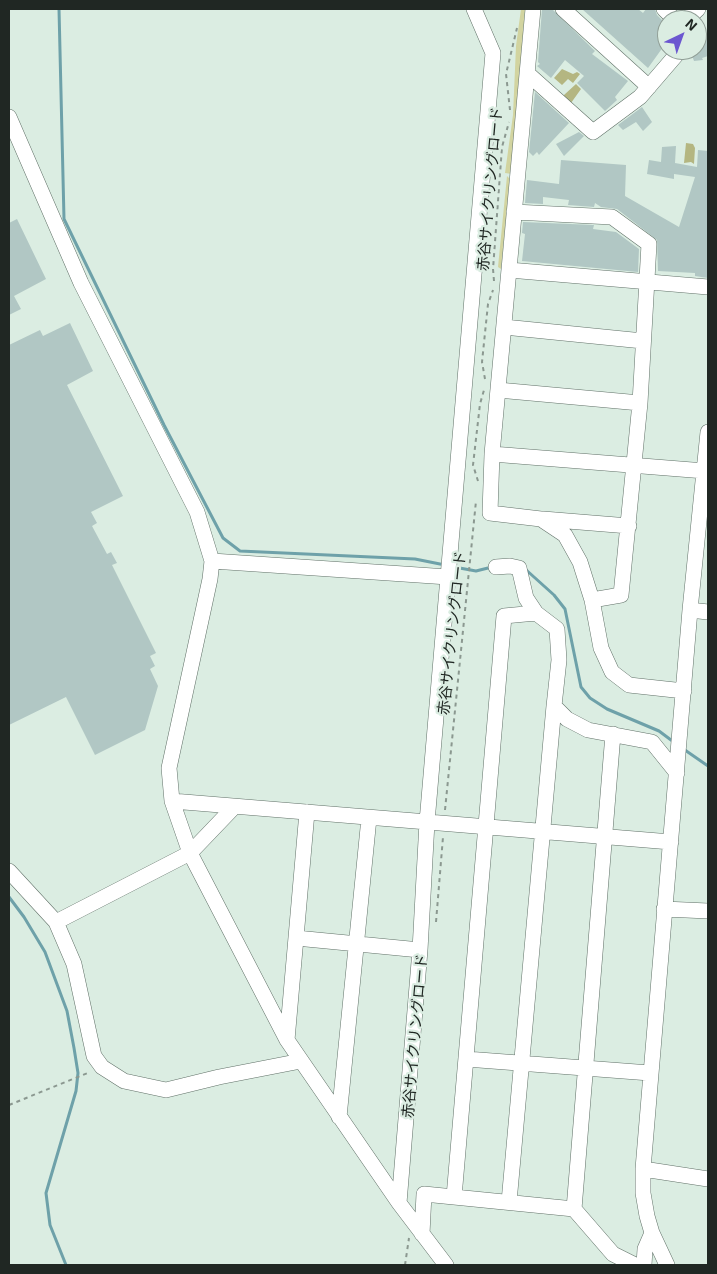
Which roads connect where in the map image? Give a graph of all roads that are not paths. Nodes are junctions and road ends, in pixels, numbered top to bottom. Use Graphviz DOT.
graph roads {
  1 [pos="474,9"];
  2 [pos="532,9"];
  3 [pos="563,9"];
  4 [pos="672,60"];
  5 [pos="528,73"];
  6 [pos="649,87"];
  7 [pos="9,117"];
  8 [pos="514,212"];
  9 [pos="509,270"];
  10 [pos="648,284"];
  11 [pos="708,287"];
  12 [pos="504,327"];
  13 [pos="643,341"];
  14 [pos="498,390"];
  15 [pos="640,404"];
  16 [pos="708,432"];
  17 [pos="492,454"];
  18 [pos="634,465"];
  19 [pos="705,471"];
  20 [pos="542,519"];
  21 [pos="629,526"];
  22 [pos="212,561"];
  23 [pos="496,567"];
  24 [pos="448,577"];
  25 [pos="592,600"];
  26 [pos="690,610"];
  27 [pos="708,612"];
  28 [pos="536,613"];
  29 [pos="684,690"];
  30 [pos="554,706"];
  31 [pos="613,734"];
  32 [pos="677,773"];
  33 [pos="172,802"];
  34 [pos="234,806"];
  35 [pos="307,812"];
  36 [pos="369,818"];
  37 [pos="427,822"];
  38 [pos="484,827"];
  39 [pos="542,832"];
  40 [pos="603,837"];
  41 [pos="671,842"];
  42 [pos="190,853"];
  43 [pos="9,871"];
  44 [pos="664,909"];
  45 [pos="708,911"];
  46 [pos="56,922"];
  47 [pos="296,938"];
  48 [pos="356,944"];
  49 [pos="420,950"];
  50 [pos="287,1040"];
  51 [pos="466,1059"];
  52 [pos="301,1061"];
  53 [pos="522,1064"];
  54 [pos="587,1070"];
  55 [pos="650,1073"];
  56 [pos="339,1117"];
  57 [pos="643,1169"];
  58 [pos="708,1179"];
  59 [pos="454,1196"];
  60 [pos="509,1202"];
  61 [pos="398,1203"];
  62 [pos="574,1209"];
  63 [pos="652,1233"];
  64 [pos="422,1234"];
  65 [pos="446,1265"];
  66 [pos="634,1265"];
  67 [pos="644,1265"];
  68 [pos="666,1265"];
  1 -- 24 [label="street"];
  2 -- 5 [label="street"];
  3 -- 6 [label="street"];
  4 -- 6 [label="street"];
  5 -- 6 [label="street"];
  5 -- 8 [label="street"];
  7 -- 22 [label="street"];
  8 -- 9 [label="street"];
  8 -- 10 [label="street"];
  9 -- 10 [label="street"];
  9 -- 12 [label="street"];
  10 -- 11 [label="street"];
  10 -- 13 [label="street"];
  12 -- 13 [label="street"];
  12 -- 14 [label="street"];
  13 -- 15 [label="street"];
  14 -- 15 [label="street"];
  14 -- 17 [label="street"];
  15 -- 18 [label="street"];
  16 -- 19 [label="street"];
  17 -- 18 [label="street"];
  17 -- 20 [label="street"];
  18 -- 19 [label="street"];
  18 -- 21 [label="street"];
  19 -- 26 [label="street"];
  20 -- 21 [label="street"];
  20 -- 25 [label="street"];
  21 -- 25 [label="street"];
  22 -- 24 [label="street"];
  22 -- 33 [label="street"];
  23 -- 28 [label="street"];
  24 -- 37 [label="street"];
  25 -- 29 [label="street"];
  26 -- 27 [label="street"];
  26 -- 29 [label="street"];
  28 -- 30 [label="street"];
  28 -- 38 [label="street"];
  29 -- 32 [label="street"];
  30 -- 31 [label="street"];
  30 -- 39 [label="street"];
  31 -- 32 [label="street"];
  31 -- 40 [label="street"];
  32 -- 41 [label="street"];
  33 -- 34 [label="street"];
  33 -- 42 [label="street"];
  34 -- 35 [label="street"];
  34 -- 42 [label="street"];
  35 -- 36 [label="street"];
  35 -- 47 [label="street"];
  36 -- 37 [label="street"];
  36 -- 48 [label="street"];
  37 -- 38 [label="street"];
  37 -- 49 [label="street"];
  38 -- 39 [label="street"];
  38 -- 51 [label="street"];
  39 -- 40 [label="street"];
  39 -- 53 [label="street"];
  40 -- 41 [label="street"];
  40 -- 54 [label="street"];
  41 -- 44 [label="street"];
  42 -- 46 [label="street"];
  42 -- 50 [label="street"];
  43 -- 46 [label="street"];
  44 -- 45 [label="street"];
  44 -- 55 [label="street"];
  46 -- 52 [label="street"];
  47 -- 48 [label="street"];
  47 -- 50 [label="street"];
  48 -- 49 [label="street"];
  48 -- 56 [label="street"];
  49 -- 61 [label="street"];
  50 -- 52 [label="street"];
  51 -- 53 [label="street"];
  51 -- 59 [label="street"];
  52 -- 56 [label="street"];
  53 -- 54 [label="street"];
  53 -- 60 [label="street"];
  54 -- 55 [label="street"];
  54 -- 62 [label="street"];
  55 -- 57 [label="street"];
  56 -- 61 [label="street"];
  57 -- 58 [label="street"];
  57 -- 63 [label="street"];
  59 -- 60 [label="street"];
  59 -- 64 [label="street"];
  60 -- 62 [label="street"];
  61 -- 64 [label="street"];
  62 -- 66 [label="street"];
  63 -- 67 [label="street"];
  63 -- 68 [label="street"];
  64 -- 65 [label="street"];
}
